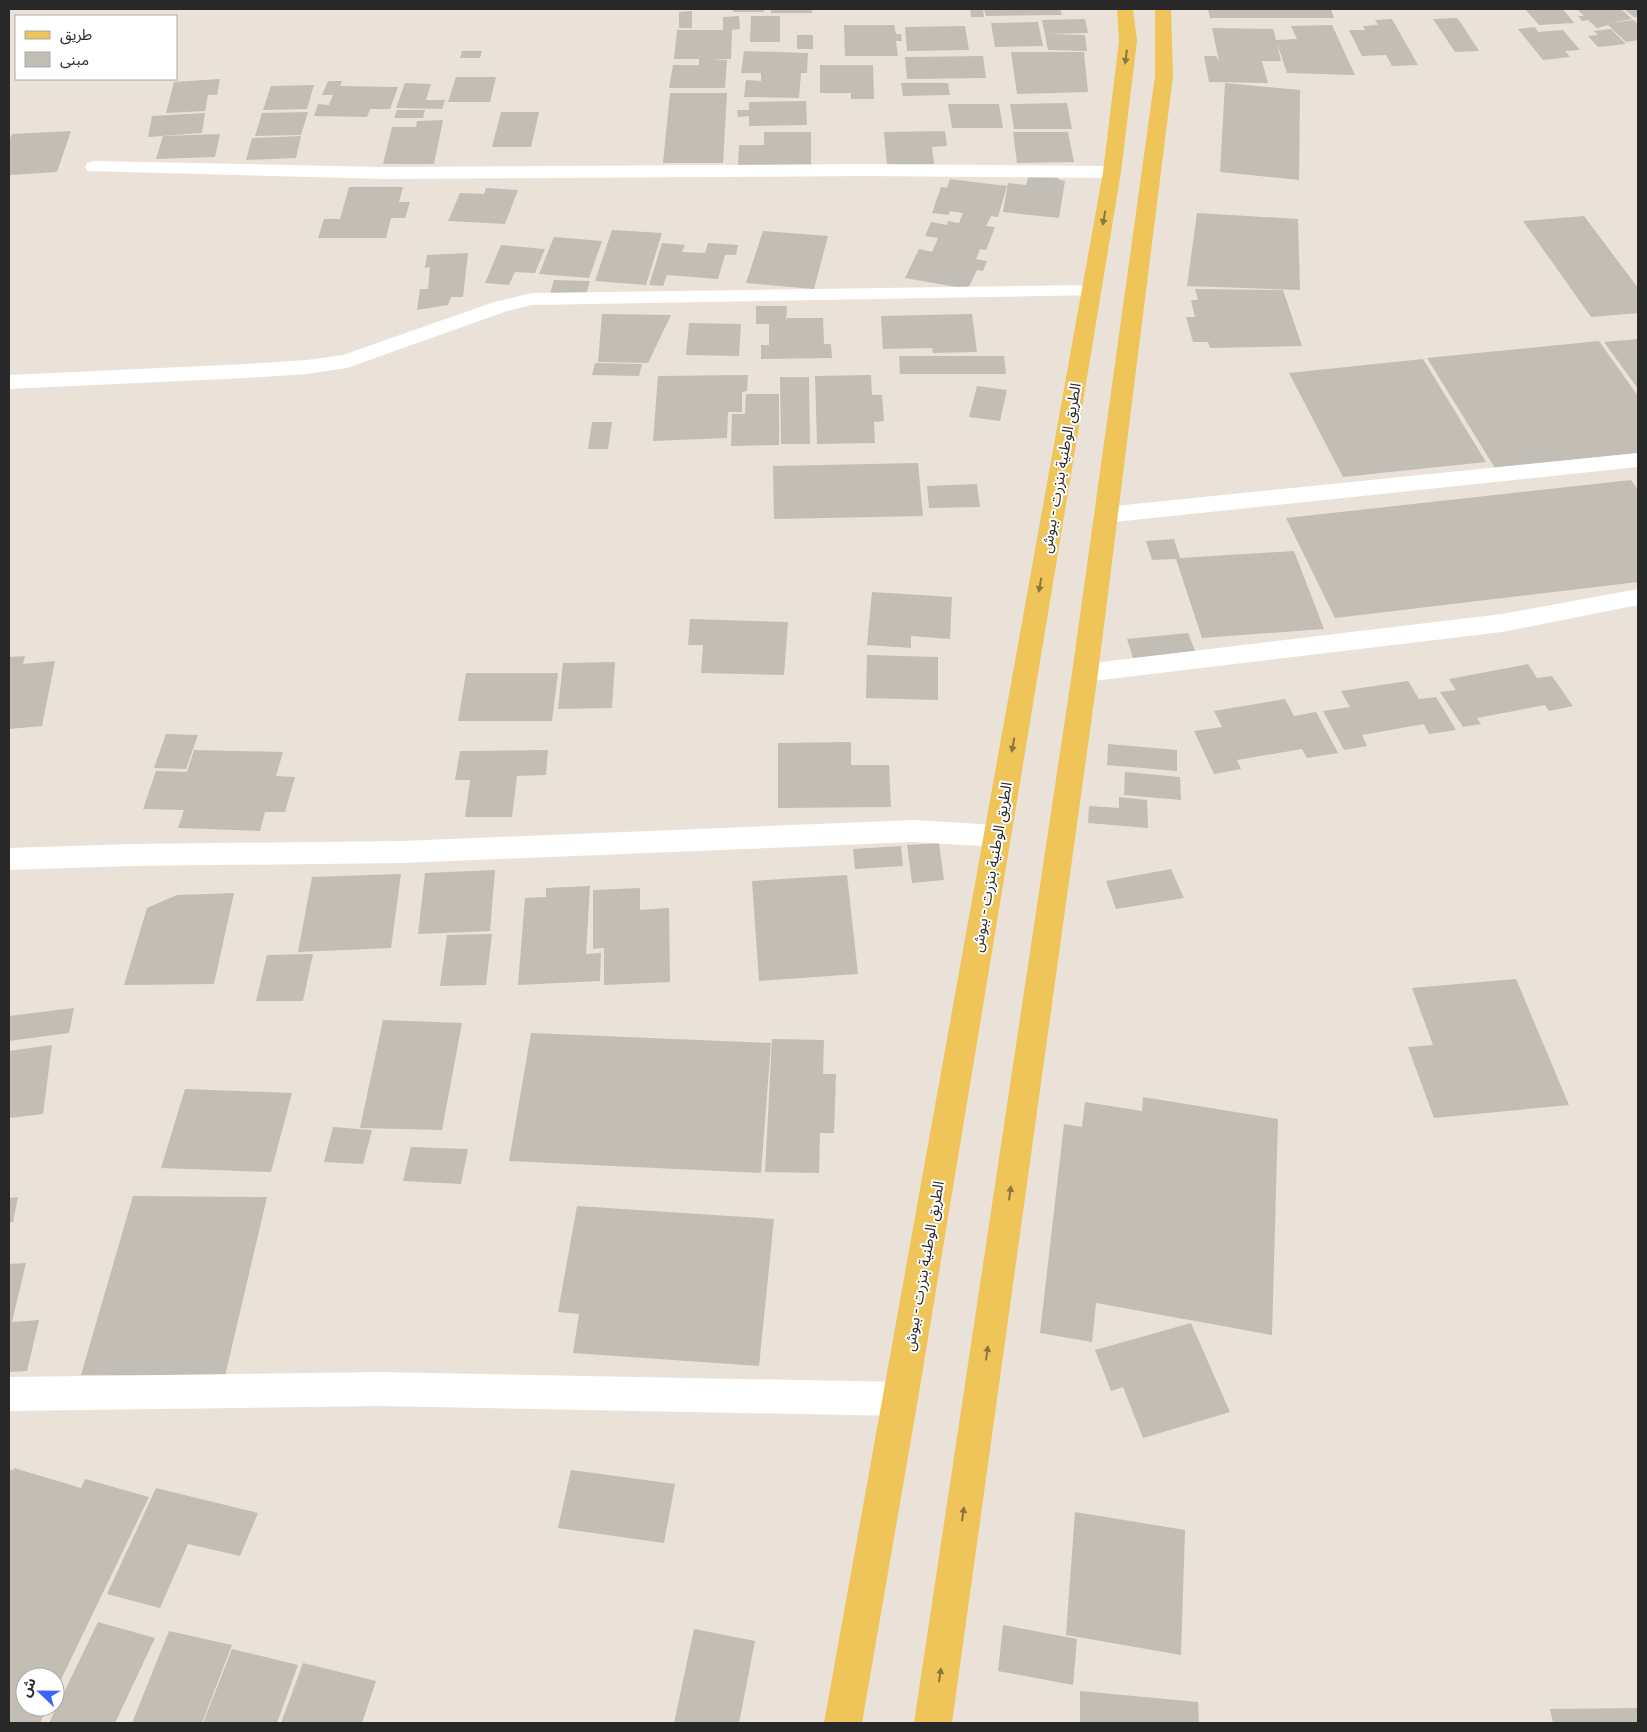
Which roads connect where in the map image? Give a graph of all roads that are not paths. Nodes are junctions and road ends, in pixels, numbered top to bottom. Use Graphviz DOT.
graph roads {
  1 [pos="1125,9"];
  2 [pos="1163,9"];
  3 [pos="94,167"];
  4 [pos="1112,172"];
  5 [pos="1091,291"];
  6 [pos="9,382"];
  7 [pos="1638,460"];
  8 [pos="1105,515"];
  9 [pos="1638,597"];
  10 [pos="1085,674"];
  11 [pos="997,836"];
  12 [pos="9,859"];
  13 [pos="9,1394"];
  14 [pos="901,1399"];
  15 [pos="843,1723"];
  16 [pos="933,1723"];
  1 -- 4 [label="main road, الطريق الوطنية بنزرت - ببوش, one-way"];
  2 -- 8 [label="main road"];
  3 -- 4 [label="street"];
  4 -- 5 [label="main road, الطريق الوطنية بنزرت - ببوش, one-way"];
  5 -- 6 [label="street"];
  5 -- 11 [label="main road, الطريق الوطنية بنزرت - ببوش, one-way"];
  7 -- 8 [label="street"];
  8 -- 10 [label="main road"];
  9 -- 10 [label="street"];
  16 -- 10 [label="main road, one-way"];
  11 -- 12 [label="street"];
  11 -- 14 [label="main road, الطريق الوطنية بنزرت - ببوش"];
  13 -- 14 [label="street"];
  14 -- 15 [label="main road, الطريق الوطنية بنزرت - ببوش"];
}
